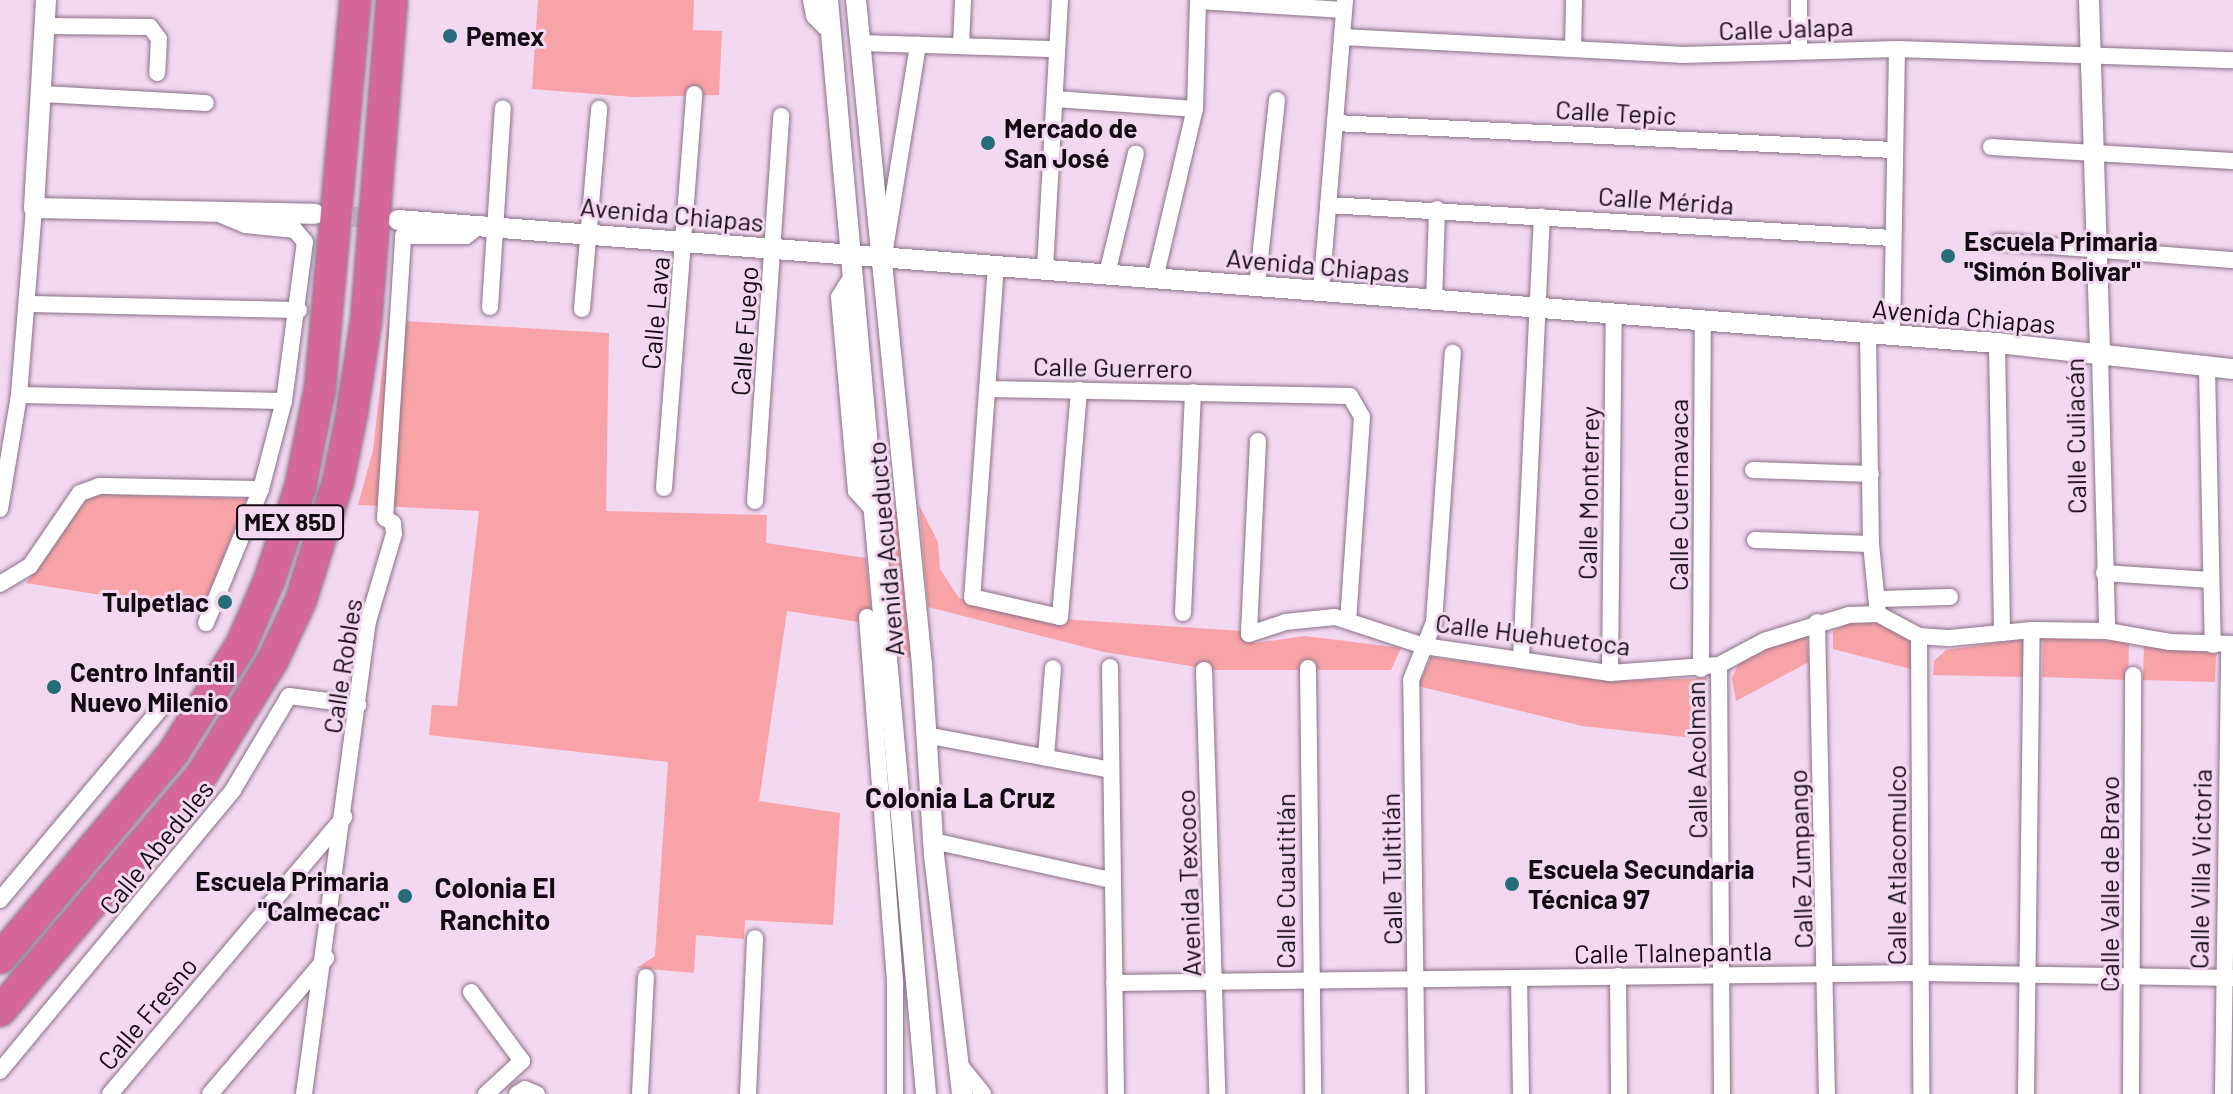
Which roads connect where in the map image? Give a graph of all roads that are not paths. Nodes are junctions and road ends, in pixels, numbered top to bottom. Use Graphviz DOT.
graph roads {
  1 [pos="46,0"];
  2 [pos="355,0"];
  3 [pos="392,0"];
  4 [pos="811,0"];
  5 [pos="828,0"];
  6 [pos="856,0"];
  7 [pos="963,0"];
  8 [pos="1060,0"];
  9 [pos="1574,0"];
  10 [pos="1799,0"];
  11 [pos="2089,0"];
  12 [pos="1198,1"];
  13 [pos="1344,5"];
  14 [pos="45,26"];
  15 [pos="831,33"];
  16 [pos="1342,37"];
  17 [pos="861,43"];
  18 [pos="918,45"];
  19 [pos="961,46"];
  20 [pos="1057,49"];
  21 [pos="1573,49"];
  22 [pos="1897,49"];
  23 [pos="1799,51"];
  24 [pos="2090,55"];
  25 [pos="2233,60"];
  26 [pos="157,73"];
  27 [pos="43,94"];
  28 [pos="694,94"];
  29 [pos="1056,99"];
  30 [pos="1277,100"];
  31 [pos="206,103"];
  32 [pos="503,108"];
  33 [pos="599,109"];
  34 [pos="1195,109"];
  35 [pos="781,116"];
  36 [pos="1335,123"];
  37 [pos="1991,147"];
  38 [pos="1894,150"];
  39 [pos="1136,153"];
  40 [pos="2094,155"];
  41 [pos="2233,161"];
  42 [pos="1328,205"];
  43 [pos="34,208"];
  44 [pos="1437,209"];
  45 [pos="212,210"];
  46 [pos="315,214"];
  47 [pos="1542,216"];
  48 [pos="398,220"];
  49 [pos="488,224"];
  50 [pos="589,232"];
  51 [pos="1892,238"];
  52 [pos="686,240"];
  53 [pos="1998,242"];
  54 [pos="774,249"];
  55 [pos="2096,254"];
  56 [pos="884,256"];
  57 [pos="2233,260"];
  58 [pos="853,263"];
  59 [pos="996,265"];
  60 [pos="1045,268"];
  61 [pos="1107,274"];
  62 [pos="1155,279"];
  63 [pos="1257,287"];
  64 [pos="1321,292"];
  65 [pos="1434,301"];
  66 [pos="28,304"];
  67 [pos="490,307"];
  68 [pos="1537,308"];
  69 [pos="582,309"];
  70 [pos="299,310"];
  71 [pos="1614,314"];
  72 [pos="1703,321"];
  73 [pos="1868,333"];
  74 [pos="1892,335"];
  75 [pos="1997,343"];
  76 [pos="1453,353"];
  77 [pos="2100,355"];
  78 [pos="2207,368"];
  79 [pos="2233,369"];
  80 [pos="989,389"];
  81 [pos="1079,390"];
  82 [pos="1193,392"];
  83 [pos="19,395"];
  84 [pos="284,401"];
  85 [pos="6,438"];
  86 [pos="1258,441"];
  87 [pos="1753,470"];
  88 [pos="1871,474"];
  89 [pos="664,488"];
  90 [pos="261,489"];
  91 [pos="755,501"];
  92 [pos="0,509"];
  93 [pos="1755,540"];
  94 [pos="1871,544"];
  95 [pos="2104,573"];
  96 [pos="2211,580"];
  97 [pos="0,584"];
  98 [pos="1950,597"];
  99 [pos="1878,607"];
  100 [pos="1183,613"];
  101 [pos="867,617"];
  102 [pos="1348,620"];
  103 [pos="1817,622"];
  104 [pos="206,623"];
  105 [pos="2032,630"];
  106 [pos="2107,631"];
  107 [pos="2002,633"];
  108 [pos="1919,636"];
  109 [pos="2225,644"];
  110 [pos="1424,646"];
  111 [pos="1521,659"];
  112 [pos="1719,665"];
  113 [pos="1110,667"];
  114 [pos="1053,668"];
  115 [pos="1308,668"];
  116 [pos="1701,669"];
  117 [pos="1204,670"];
  118 [pos="1610,673"];
  119 [pos="2133,675"];
  120 [pos="358,705"];
  121 [pos="163,706"];
  122 [pos="926,735"];
  123 [pos="1046,757"];
  124 [pos="1111,770"];
  125 [pos="344,816"];
  126 [pos="933,841"];
  127 [pos="1111,880"];
  128 [pos="0,900"];
  129 [pos="755,938"];
  130 [pos="326,957"];
  131 [pos="0,958"];
  132 [pos="1828,973"];
  133 [pos="1921,973"];
  134 [pos="1723,975"];
  135 [pos="2025,975"];
  136 [pos="1618,976"];
  137 [pos="646,977"];
  138 [pos="2133,977"];
  139 [pos="1519,978"];
  140 [pos="2227,978"];
  141 [pos="1417,979"];
  142 [pos="1310,980"];
  143 [pos="1216,981"];
  144 [pos="1114,983"];
  145 [pos="471,992"];
  146 [pos="0,1011"];
  147 [pos="959,1064"];
  148 [pos="0,1070"];
  149 [pos="225,1075"];
  150 [pos="509,1075"];
  151 [pos="525,1093"];
  152 [pos="110,1094"];
  153 [pos="210,1094"];
  154 [pos="222,1094"];
  155 [pos="304,1094"];
  156 [pos="486,1094"];
  157 [pos="640,1094"];
  158 [pos="748,1094"];
  159 [pos="895,1094"];
  160 [pos="926,1094"];
  161 [pos="962,1094"];
  162 [pos="983,1094"];
  163 [pos="1116,1094"];
  164 [pos="1217,1094"];
  165 [pos="1313,1094"];
  166 [pos="1417,1094"];
  167 [pos="1521,1094"];
  168 [pos="1619,1094"];
  169 [pos="1722,1094"];
  170 [pos="1827,1094"];
  171 [pos="1921,1094"];
  172 [pos="2026,1094"];
  173 [pos="2131,1094"];
  174 [pos="2223,1094"];
  1 -- 14 [label="street"];
  2 -- 131 [label="highway, MEX 85D"];
  3 -- 146 [label="highway, MEX 85D"];
  4 -- 15 [label="street"];
  5 -- 15 [label="street, Avenida Acueducto"];
  6 -- 17 [label="street, Avenida Acueducto"];
  7 -- 19 [label="street"];
  8 -- 20 [label="street"];
  9 -- 21 [label="street"];
  10 -- 23 [label="street"];
  11 -- 24 [label="street, Calle Culiacán"];
  12 -- 13 [label="street"];
  12 -- 34 [label="street"];
  13 -- 16 [label="street"];
  14 -- 26 [label="street"];
  14 -- 27 [label="street"];
  15 -- 58 [label="street, Avenida Acueducto"];
  16 -- 21 [label="street, Calle Jalapa"];
  16 -- 36 [label="street"];
  17 -- 18 [label="street"];
  17 -- 56 [label="street, Avenida Acueducto"];
  18 -- 19 [label="street"];
  18 -- 56 [label="street"];
  19 -- 20 [label="street"];
  20 -- 29 [label="street"];
  21 -- 23 [label="street, Calle Jalapa"];
  22 -- 23 [label="street, Calle Jalapa"];
  22 -- 24 [label="street, Calle Jalapa"];
  22 -- 38 [label="street"];
  24 -- 25 [label="street, Calle Jalapa"];
  24 -- 40 [label="street, Calle Culiacán"];
  27 -- 31 [label="street"];
  27 -- 43 [label="street"];
  28 -- 52 [label="street, Calle Lava"];
  29 -- 34 [label="street"];
  29 -- 60 [label="street"];
  30 -- 63 [label="street"];
  32 -- 49 [label="street"];
  33 -- 50 [label="street"];
  34 -- 62 [label="street"];
  35 -- 54 [label="street, Calle Fuego"];
  36 -- 38 [label="street, Calle Tepic"];
  36 -- 42 [label="street"];
  37 -- 40 [label="street"];
  38 -- 51 [label="street"];
  39 -- 61 [label="street"];
  40 -- 41 [label="street"];
  40 -- 55 [label="street, Calle Culiacán"];
  42 -- 44 [label="street, Calle Mérida"];
  42 -- 64 [label="street"];
  43 -- 45 [label="street"];
  43 -- 66 [label="street"];
  44 -- 47 [label="street, Calle Mérida"];
  44 -- 65 [label="street"];
  45 -- 46 [label="street"];
  45 -- 70 [label="street"];
  47 -- 51 [label="street, Calle Mérida"];
  47 -- 68 [label="street"];
  48 -- 49 [label="street, Avenida Chiapas"];
  49 -- 50 [label="street, Avenida Chiapas"];
  49 -- 67 [label="street"];
  49 -- 120 [label="street, Calle Robles"];
  50 -- 52 [label="street, Avenida Chiapas"];
  50 -- 69 [label="street"];
  51 -- 74 [label="street"];
  52 -- 54 [label="street, Avenida Chiapas"];
  52 -- 89 [label="street, Calle Lava"];
  53 -- 55 [label="street"];
  54 -- 58 [label="street, Avenida Chiapas"];
  54 -- 91 [label="street, Calle Fuego"];
  55 -- 57 [label="street"];
  55 -- 77 [label="street, Calle Culiacán"];
  56 -- 58 [label="street, Avenida Chiapas"];
  56 -- 59 [label="street, Avenida Chiapas"];
  56 -- 122 [label="street, Avenida Acueducto"];
  58 -- 160 [label="street, Avenida Acueducto"];
  59 -- 60 [label="street, Avenida Chiapas"];
  59 -- 80 [label="street"];
  60 -- 61 [label="street, Avenida Chiapas"];
  61 -- 62 [label="street, Avenida Chiapas"];
  62 -- 63 [label="street, Avenida Chiapas"];
  63 -- 64 [label="street, Avenida Chiapas"];
  64 -- 65 [label="street, Avenida Chiapas"];
  65 -- 68 [label="street, Avenida Chiapas"];
  66 -- 70 [label="street"];
  66 -- 83 [label="street"];
  68 -- 71 [label="street, Avenida Chiapas"];
  68 -- 111 [label="street"];
  70 -- 84 [label="street"];
  71 -- 72 [label="street, Avenida Chiapas"];
  71 -- 118 [label="street, Calle Monterrey"];
  72 -- 73 [label="street, Avenida Chiapas"];
  72 -- 116 [label="street, Calle Cuernavaca"];
  73 -- 74 [label="street, Avenida Chiapas"];
  73 -- 88 [label="street"];
  74 -- 75 [label="street, Avenida Chiapas"];
  75 -- 77 [label="street, Avenida Chiapas"];
  75 -- 107 [label="street"];
  76 -- 110 [label="street, Calle Tultitlán"];
  77 -- 78 [label="street, Avenida Chiapas"];
  77 -- 95 [label="street, Calle Culiacán"];
  78 -- 79 [label="street, Avenida Chiapas"];
  78 -- 96 [label="street, Calle Villa Victoria"];
  80 -- 81 [label="street, Calle Guerrero"];
  80 -- 81 [label="street"];
  81 -- 82 [label="street, Calle Guerrero"];
  82 -- 100 [label="street"];
  82 -- 102 [label="street, Calle Guerrero"];
  83 -- 84 [label="street"];
  83 -- 85 [label="street"];
  84 -- 90 [label="street"];
  85 -- 92 [label="street"];
  86 -- 102 [label="street, Calle Huehuetoca"];
  87 -- 88 [label="street"];
  88 -- 94 [label="street"];
  90 -- 97 [label="street"];
  90 -- 104 [label="street"];
  93 -- 94 [label="street"];
  94 -- 99 [label="street"];
  95 -- 96 [label="street"];
  95 -- 106 [label="street, Calle Culiacán"];
  96 -- 109 [label="street, Calle Villa Victoria"];
  98 -- 99 [label="street, Calle Huehuetoca"];
  99 -- 103 [label="street, Calle Huehuetoca"];
  99 -- 108 [label="street"];
  101 -- 159 [label="street, Avenida Acueducto"];
  102 -- 110 [label="street, Calle Huehuetoca"];
  103 -- 112 [label="street, Calle Huehuetoca"];
  103 -- 132 [label="street, Calle Zumpango"];
  105 -- 106 [label="street"];
  105 -- 107 [label="street"];
  105 -- 135 [label="street"];
  106 -- 109 [label="street"];
  107 -- 108 [label="street"];
  108 -- 133 [label="street, Calle Atlacomulco"];
  109 -- 140 [label="street, Calle Villa Victoria"];
  110 -- 111 [label="street, Calle Huehuetoca"];
  110 -- 141 [label="street, Calle Tultitlán"];
  111 -- 118 [label="street, Calle Huehuetoca"];
  112 -- 116 [label="street, Calle Huehuetoca"];
  112 -- 134 [label="street, Calle Acolman"];
  113 -- 124 [label="street"];
  114 -- 123 [label="street"];
  115 -- 142 [label="street, Calle Cuautitlán"];
  116 -- 118 [label="street, Calle Huehuetoca"];
  117 -- 143 [label="street, Avenida Texcoco"];
  119 -- 138 [label="street, Calle Valle de Bravo"];
  120 -- 125 [label="street, Calle Robles"];
  120 -- 148 [label="street, Calle Abedules"];
  121 -- 128 [label="street"];
  122 -- 123 [label="street"];
  122 -- 126 [label="street, Avenida Acueducto"];
  123 -- 124 [label="street"];
  124 -- 127 [label="street"];
  125 -- 130 [label="street, Calle Robles"];
  125 -- 152 [label="street, Calle Fresno"];
  126 -- 127 [label="street"];
  126 -- 147 [label="street, Avenida Acueducto"];
  127 -- 144 [label="street"];
  129 -- 158 [label="street"];
  130 -- 149 [label="street"];
  130 -- 155 [label="street, Calle Robles"];
  132 -- 133 [label="street, Calle Tlalnepantla"];
  132 -- 134 [label="street, Calle Tlalnepantla"];
  132 -- 170 [label="street, Calle Zumpango"];
  133 -- 135 [label="street, Calle Tlalnepantla"];
  133 -- 171 [label="street, Calle Atlacomulco"];
  134 -- 136 [label="street, Calle Tlalnepantla"];
  134 -- 169 [label="street, Calle Acolman"];
  135 -- 138 [label="street, Calle Tlalnepantla"];
  135 -- 172 [label="street"];
  136 -- 139 [label="street, Calle Tlalnepantla"];
  136 -- 168 [label="street"];
  137 -- 157 [label="street"];
  138 -- 140 [label="street, Calle Tlalnepantla"];
  138 -- 173 [label="street, Calle Valle de Bravo"];
  139 -- 141 [label="street, Calle Tlalnepantla"];
  139 -- 167 [label="street"];
  140 -- 174 [label="street, Calle Villa Victoria"];
  141 -- 142 [label="street, Calle Tlalnepantla"];
  141 -- 166 [label="street, Calle Tultitlán"];
  142 -- 143 [label="street, Calle Tlalnepantla"];
  142 -- 165 [label="street, Calle Cuautitlán"];
  143 -- 144 [label="street, Calle Tlalnepantla"];
  143 -- 164 [label="street, Avenida Texcoco"];
  144 -- 163 [label="street"];
  145 -- 150 [label="street"];
  147 -- 161 [label="street, Avenida Acueducto"];
  147 -- 162 [label="street"];
  149 -- 153 [label="street"];
  149 -- 154 [label="street"];
  150 -- 151 [label="street"];
  150 -- 156 [label="street"];
}
